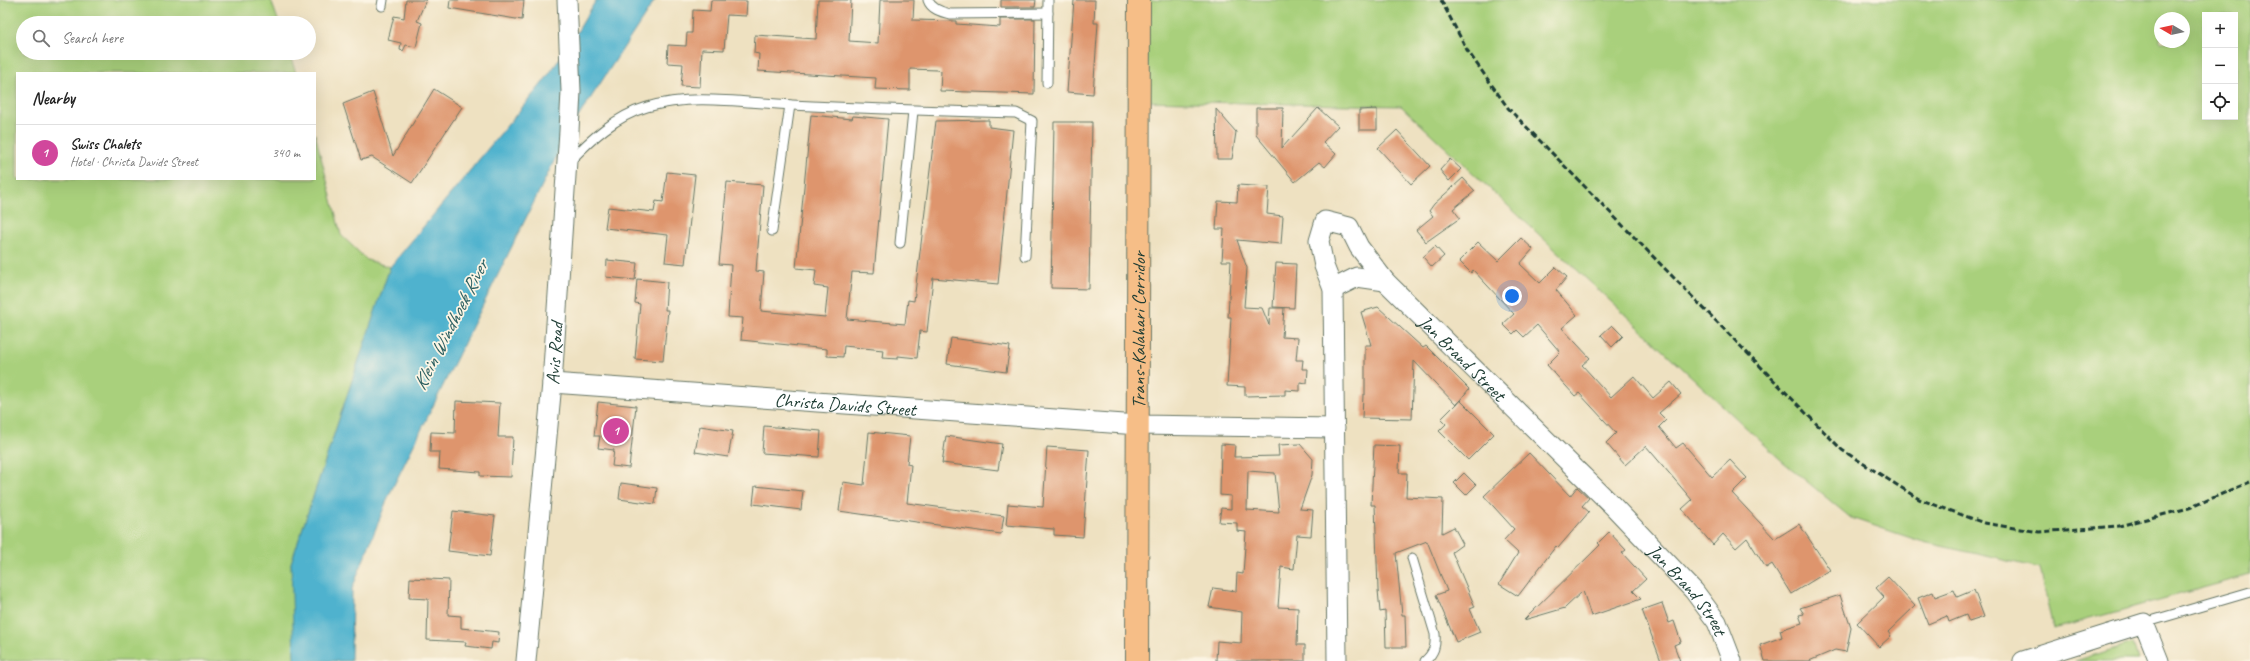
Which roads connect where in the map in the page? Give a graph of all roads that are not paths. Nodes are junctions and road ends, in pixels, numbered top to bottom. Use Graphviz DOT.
graph roads {
  1 [pos="567,0"];
  2 [pos="580,0"];
  3 [pos="928,0"];
  4 [pos="1048,0"];
  5 [pos="1139,0"];
  6 [pos="1048,13"];
  7 [pos="570,44"];
  8 [pos="1048,83"];
  9 [pos="790,105"];
  10 [pos="913,111"];
  11 [pos="566,164"];
  12 [pos="772,231"];
  13 [pos="900,243"];
  14 [pos="1025,256"];
  15 [pos="1385,281"];
  16 [pos="1333,289"];
  17 [pos="552,383"];
  18 [pos="1138,425"];
  19 [pos="1335,428"];
  20 [pos="1412,558"];
  21 [pos="2250,592"];
  22 [pos="2144,623"];
  23 [pos="526,661"];
  24 [pos="1137,661"];
  25 [pos="1337,661"];
  26 [pos="1425,661"];
  27 [pos="1732,661"];
  28 [pos="2023,661"];
  29 [pos="2159,661"];
  1 -- 7 [label="street, Avis Road"];
  2 -- 7 [label="street, Avis Road"];
  3 -- 6 [label="lane"];
  4 -- 6 [label="lane"];
  5 -- 18 [label="highway, Trans-Kalahari Corridor"];
  6 -- 8 [label="lane"];
  7 -- 11 [label="street, Avis Road"];
  9 -- 10 [label="lane"];
  9 -- 11 [label="lane"];
  9 -- 12 [label="lane"];
  10 -- 13 [label="lane"];
  10 -- 14 [label="lane"];
  11 -- 17 [label="street, Avis Road"];
  15 -- 16 [label="street"];
  15 -- 16 [label="street, Jan Brand Street"];
  15 -- 27 [label="street, Jan Brand Street"];
  16 -- 19 [label="street, Jan Brand Street"];
  17 -- 18 [label="street, Christa Davids Street"];
  17 -- 23 [label="street, Avis Road"];
  18 -- 19 [label="street"];
  18 -- 24 [label="highway, Trans-Kalahari Corridor"];
  19 -- 25 [label="street, Jan Brand Street"];
  20 -- 26 [label="lane"];
  21 -- 22 [label="lane"];
  22 -- 28 [label="street"];
  22 -- 29 [label="street"];
}
